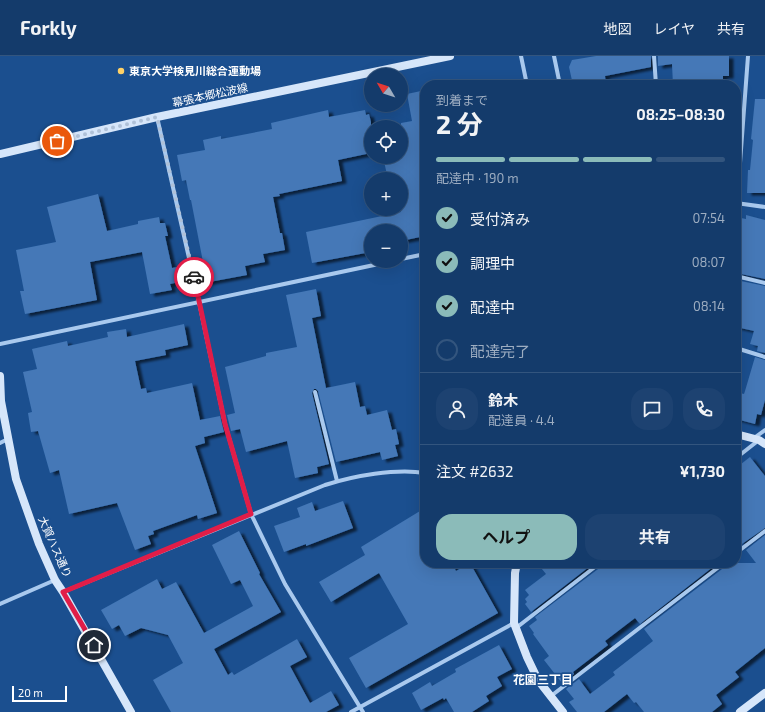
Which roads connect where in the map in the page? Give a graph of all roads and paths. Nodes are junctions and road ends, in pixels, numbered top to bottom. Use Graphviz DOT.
graph roads {
  1 [pos="450,56"];
  2 [pos="521,56"];
  3 [pos="554,56"];
  4 [pos="654,56"];
  5 [pos="748,56"];
  6 [pos="526,80"];
  7 [pos="559,80"];
  8 [pos="656,80"];
  9 [pos="157,117"];
  10 [pos="741,150"];
  11 [pos="0,154"];
  12 [pos="741,204"];
  13 [pos="765,207"];
  14 [pos="420,255"];
  15 [pos="408,258"];
  16 [pos="364,267"];
  17 [pos="741,277"];
  18 [pos="765,283"];
  19 [pos="199,302"];
  20 [pos="0,344"];
  21 [pos="741,350"];
  22 [pos="765,357"];
  23 [pos="0,376"];
  24 [pos="315,392"];
  25 [pos="765,430"];
  26 [pos="741,436"];
  27 [pos="8,439"];
  28 [pos="759,441"];
  29 [pos="0,442"];
  30 [pos="741,454"];
  31 [pos="420,472"];
  32 [pos="337,481"];
  33 [pos="251,514"];
  34 [pos="765,531"];
  35 [pos="741,549"];
  36 [pos="516,568"];
  37 [pos="593,568"];
  38 [pos="718,568"];
  39 [pos="55,580"];
  40 [pos="63,592"];
  41 [pos="0,604"];
  42 [pos="515,626"];
  43 [pos="765,693"];
  44 [pos="551,697"];
  45 [pos="360,707"];
  46 [pos="131,712"];
  47 [pos="351,712"];
  48 [pos="363,712"];
  49 [pos="563,712"];
  50 [pos="740,712"];
  1 -- 9 [label="street, 幕張本郷松波線"];
  2 -- 6 [label="street"];
  3 -- 7 [label="street"];
  4 -- 8 [label="street"];
  5 -- 10 [label="street"];
  9 -- 11 [label="street, 幕張本郷松波線"];
  9 -- 19 [label="street"];
  12 -- 13 [label="street"];
  14 -- 15 [label="street"];
  16 -- 19 [label="street"];
  17 -- 18 [label="street"];
  19 -- 20 [label="street"];
  19 -- 33 [label="street"];
  21 -- 22 [label="street"];
  23 -- 27 [label="street, 大賀ハス通り"];
  24 -- 32 [label="street"];
  25 -- 28 [label="street"];
  26 -- 28 [label="street"];
  27 -- 29 [label="street"];
  27 -- 39 [label="street, 大賀ハス通り"];
  28 -- 30 [label="street"];
  31 -- 32 [label="street"];
  32 -- 33 [label="street"];
  33 -- 40 [label="street"];
  33 -- 45 [label="street"];
  34 -- 35 [label="street"];
  36 -- 42 [label="street"];
  37 -- 42 [label="street"];
  38 -- 44 [label="street"];
  39 -- 40 [label="street, 大賀ハス通り"];
  39 -- 41 [label="street"];
  40 -- 46 [label="street, 大賀ハス通り"];
  42 -- 44 [label="street"];
  42 -- 45 [label="street"];
  43 -- 50 [label="street"];
  44 -- 49 [label="street"];
  45 -- 47 [label="street"];
  45 -- 48 [label="street"];
}
